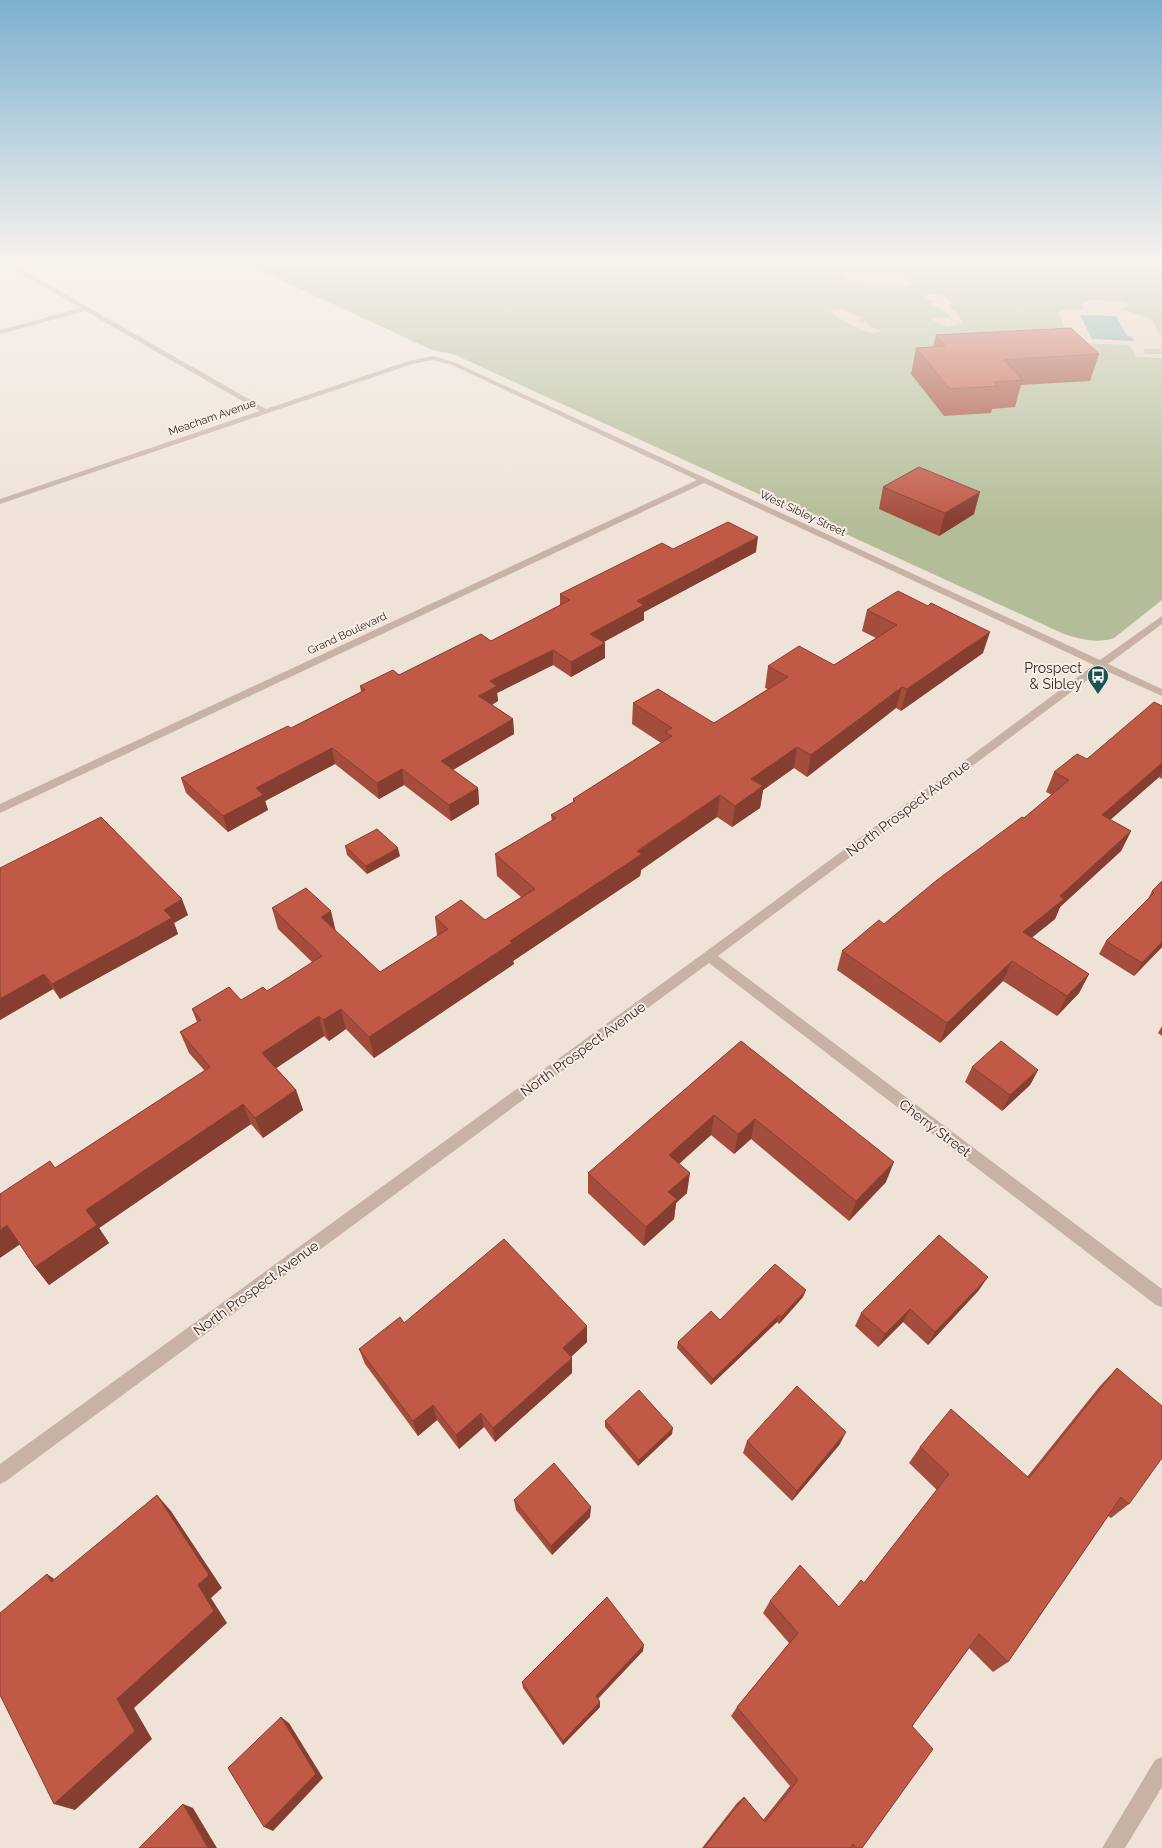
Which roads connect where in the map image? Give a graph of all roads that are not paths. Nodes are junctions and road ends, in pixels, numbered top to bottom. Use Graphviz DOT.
graph roads {
  1 [pos="155,348"];
  2 [pos="433,358"];
  3 [pos="265,411"];
  4 [pos="704,480"];
  5 [pos="0,502"];
  6 [pos="1162,619"];
  7 [pos="1100,664"];
  8 [pos="1162,692"];
  9 [pos="0,809"];
  10 [pos="709,956"];
  11 [pos="1162,1299"];
  12 [pos="0,1474"];
  13 [pos="1162,1767"];
  14 [pos="1113,1848"];
  1 -- 3 [label="street"];
  2 -- 3 [label="street, Meacham Avenue"];
  2 -- 4 [label="street, West Sibley Street"];
  3 -- 5 [label="street, Meacham Avenue"];
  4 -- 7 [label="street, West Sibley Street"];
  4 -- 9 [label="street, Grand Boulevard"];
  6 -- 7 [label="street, North Prospect Avenue"];
  7 -- 8 [label="street, West Sibley Street"];
  7 -- 10 [label="street, North Prospect Avenue"];
  10 -- 11 [label="street, Cherry Street"];
  10 -- 12 [label="street, North Prospect Avenue"];
  13 -- 14 [label="street"];
}
